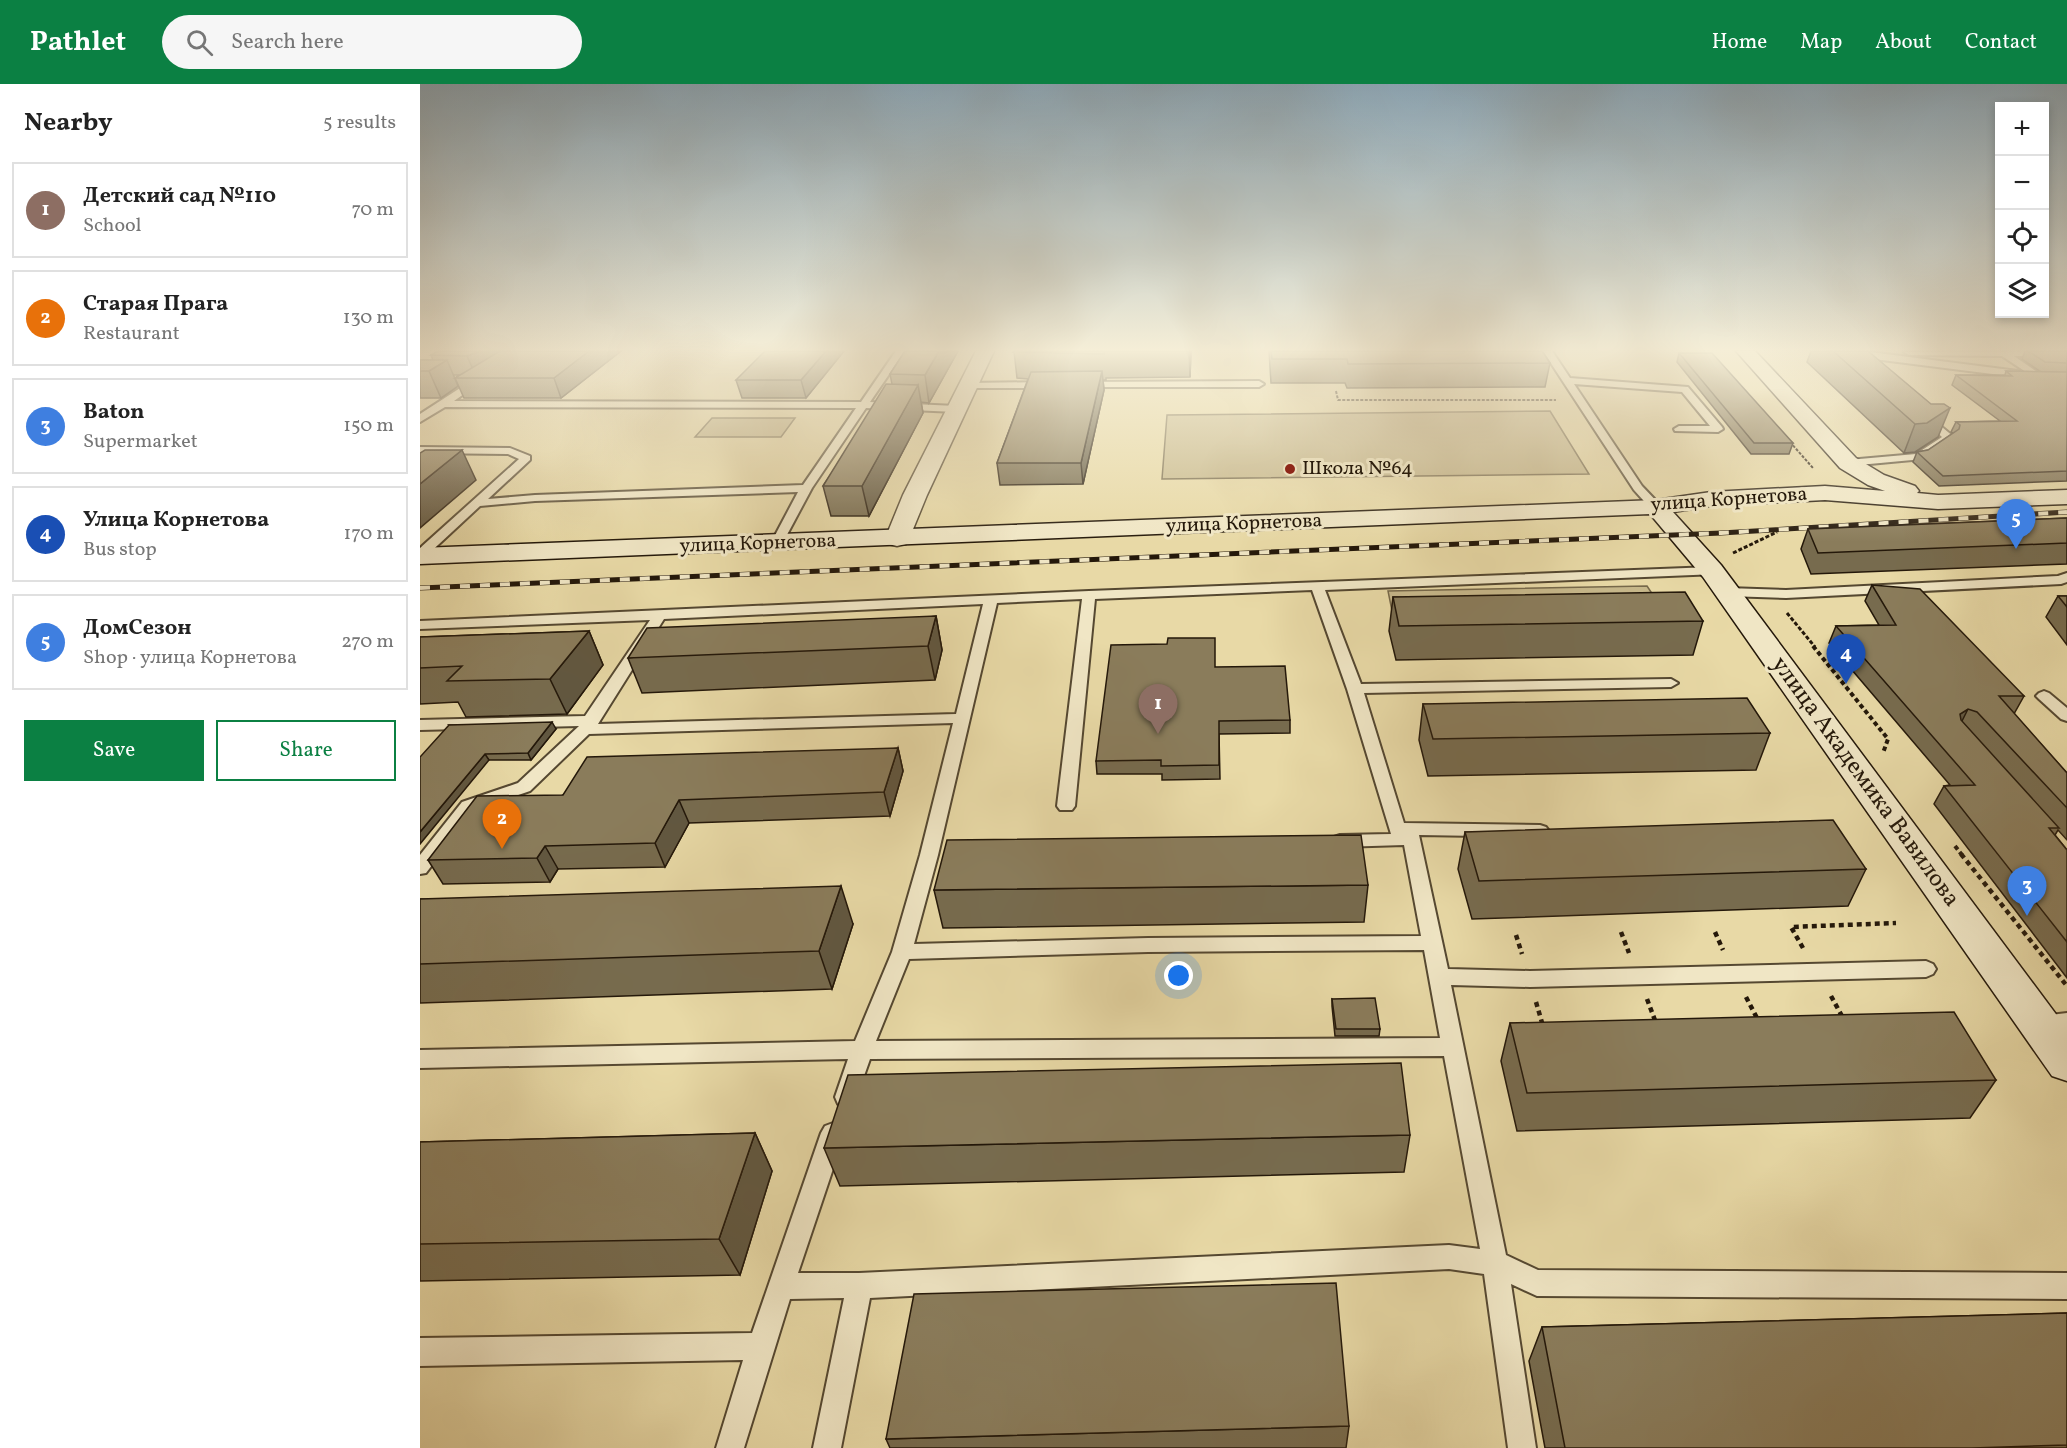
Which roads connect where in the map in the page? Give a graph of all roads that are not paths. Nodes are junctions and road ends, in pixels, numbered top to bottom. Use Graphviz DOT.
graph roads {
  1 [pos="857,415"];
  2 [pos="953,415"];
  3 [pos="1588,415"];
  4 [pos="1706,415"];
  5 [pos="1804,415"];
  6 [pos="1922,415"];
  7 [pos="1679,429"];
  8 [pos="420,450"];
  9 [pos="1848,463"];
  10 [pos="806,488"];
  11 [pos="1825,493"];
  12 [pos="2067,497"];
  13 [pos="1938,502"];
  14 [pos="478,503"];
  15 [pos="1656,507"];
  16 [pos="897,538"];
  17 [pos="777,543"];
  18 [pos="420,555"];
  19 [pos="2067,577"];
  20 [pos="1719,581"];
  21 [pos="1317,586"];
  22 [pos="1089,595"];
  23 [pos="991,600"];
  24 [pos="660,615"];
  25 [pos="420,625"];
  26 [pos="1671,683"];
  27 [pos="1355,689"];
  28 [pos="2044,696"];
  29 [pos="2067,717"];
  30 [pos="963,718"];
  31 [pos="420,725"];
  32 [pos="589,725"];
  33 [pos="1066,806"];
  34 [pos="1558,831"];
  35 [pos="1405,834"];
  36 [pos="1321,842"];
  37 [pos="420,868"];
  38 [pos="1433,943"];
  39 [pos="902,952"];
  40 [pos="1926,969"];
  41 [pos="1440,976"];
  42 [pos="2053,1023"];
  43 [pos="1452,1047"];
  44 [pos="862,1050"];
  45 [pos="420,1059"];
  46 [pos="2067,1063"];
  47 [pos="1495,1263"];
  48 [pos="859,1286"];
  49 [pos="2067,1286"];
  50 [pos="780,1287"];
  51 [pos="761,1346"];
  52 [pos="420,1352"];
  53 [pos="730,1448"];
  54 [pos="827,1448"];
  55 [pos="1522,1448"];
  1 -- 10 [label="lane"];
  2 -- 16 [label="street"];
  3 -- 15 [label="lane"];
  4 -- 7 [label="lane"];
  5 -- 9 [label="street"];
  6 -- 9 [label="lane"];
  8 -- 14 [label="lane"];
  9 -- 11 [label="street"];
  9 -- 13 [label="street"];
  10 -- 14 [label="lane"];
  10 -- 17 [label="lane"];
  11 -- 13 [label="street, улица Корнетова"];
  11 -- 15 [label="street, улица Корнетова"];
  12 -- 13 [label="street, улица Корнетова"];
  14 -- 18 [label="lane"];
  15 -- 16 [label="street, улица Корнетова"];
  15 -- 20 [label="street, улица Академика Вавилова"];
  16 -- 17 [label="street, улица Корнетова"];
  17 -- 18 [label="street, улица Корнетова"];
  19 -- 20 [label="lane"];
  20 -- 21 [label="lane"];
  20 -- 42 [label="street, улица Академика Вавилова"];
  21 -- 22 [label="lane"];
  21 -- 27 [label="lane"];
  22 -- 23 [label="lane"];
  22 -- 33 [label="lane"];
  23 -- 24 [label="lane"];
  23 -- 30 [label="lane"];
  24 -- 25 [label="lane"];
  24 -- 32 [label="lane"];
  26 -- 27 [label="lane"];
  27 -- 35 [label="lane"];
  28 -- 29 [label="lane"];
  30 -- 32 [label="lane"];
  30 -- 39 [label="lane"];
  31 -- 32 [label="lane"];
  32 -- 37 [label="lane"];
  34 -- 35 [label="lane"];
  35 -- 36 [label="lane"];
  35 -- 38 [label="lane"];
  38 -- 39 [label="lane"];
  38 -- 41 [label="lane"];
  39 -- 44 [label="lane"];
  40 -- 41 [label="lane"];
  41 -- 43 [label="lane"];
  42 -- 46 [label="street, улица Академика Вавилова"];
  43 -- 44 [label="lane"];
  43 -- 47 [label="lane"];
  44 -- 45 [label="lane"];
  44 -- 50 [label="lane"];
  47 -- 48 [label="lane"];
  47 -- 49 [label="lane"];
  47 -- 55 [label="lane"];
  48 -- 50 [label="lane"];
  48 -- 54 [label="lane"];
  50 -- 51 [label="lane"];
  51 -- 52 [label="lane"];
  51 -- 53 [label="lane"];
}
